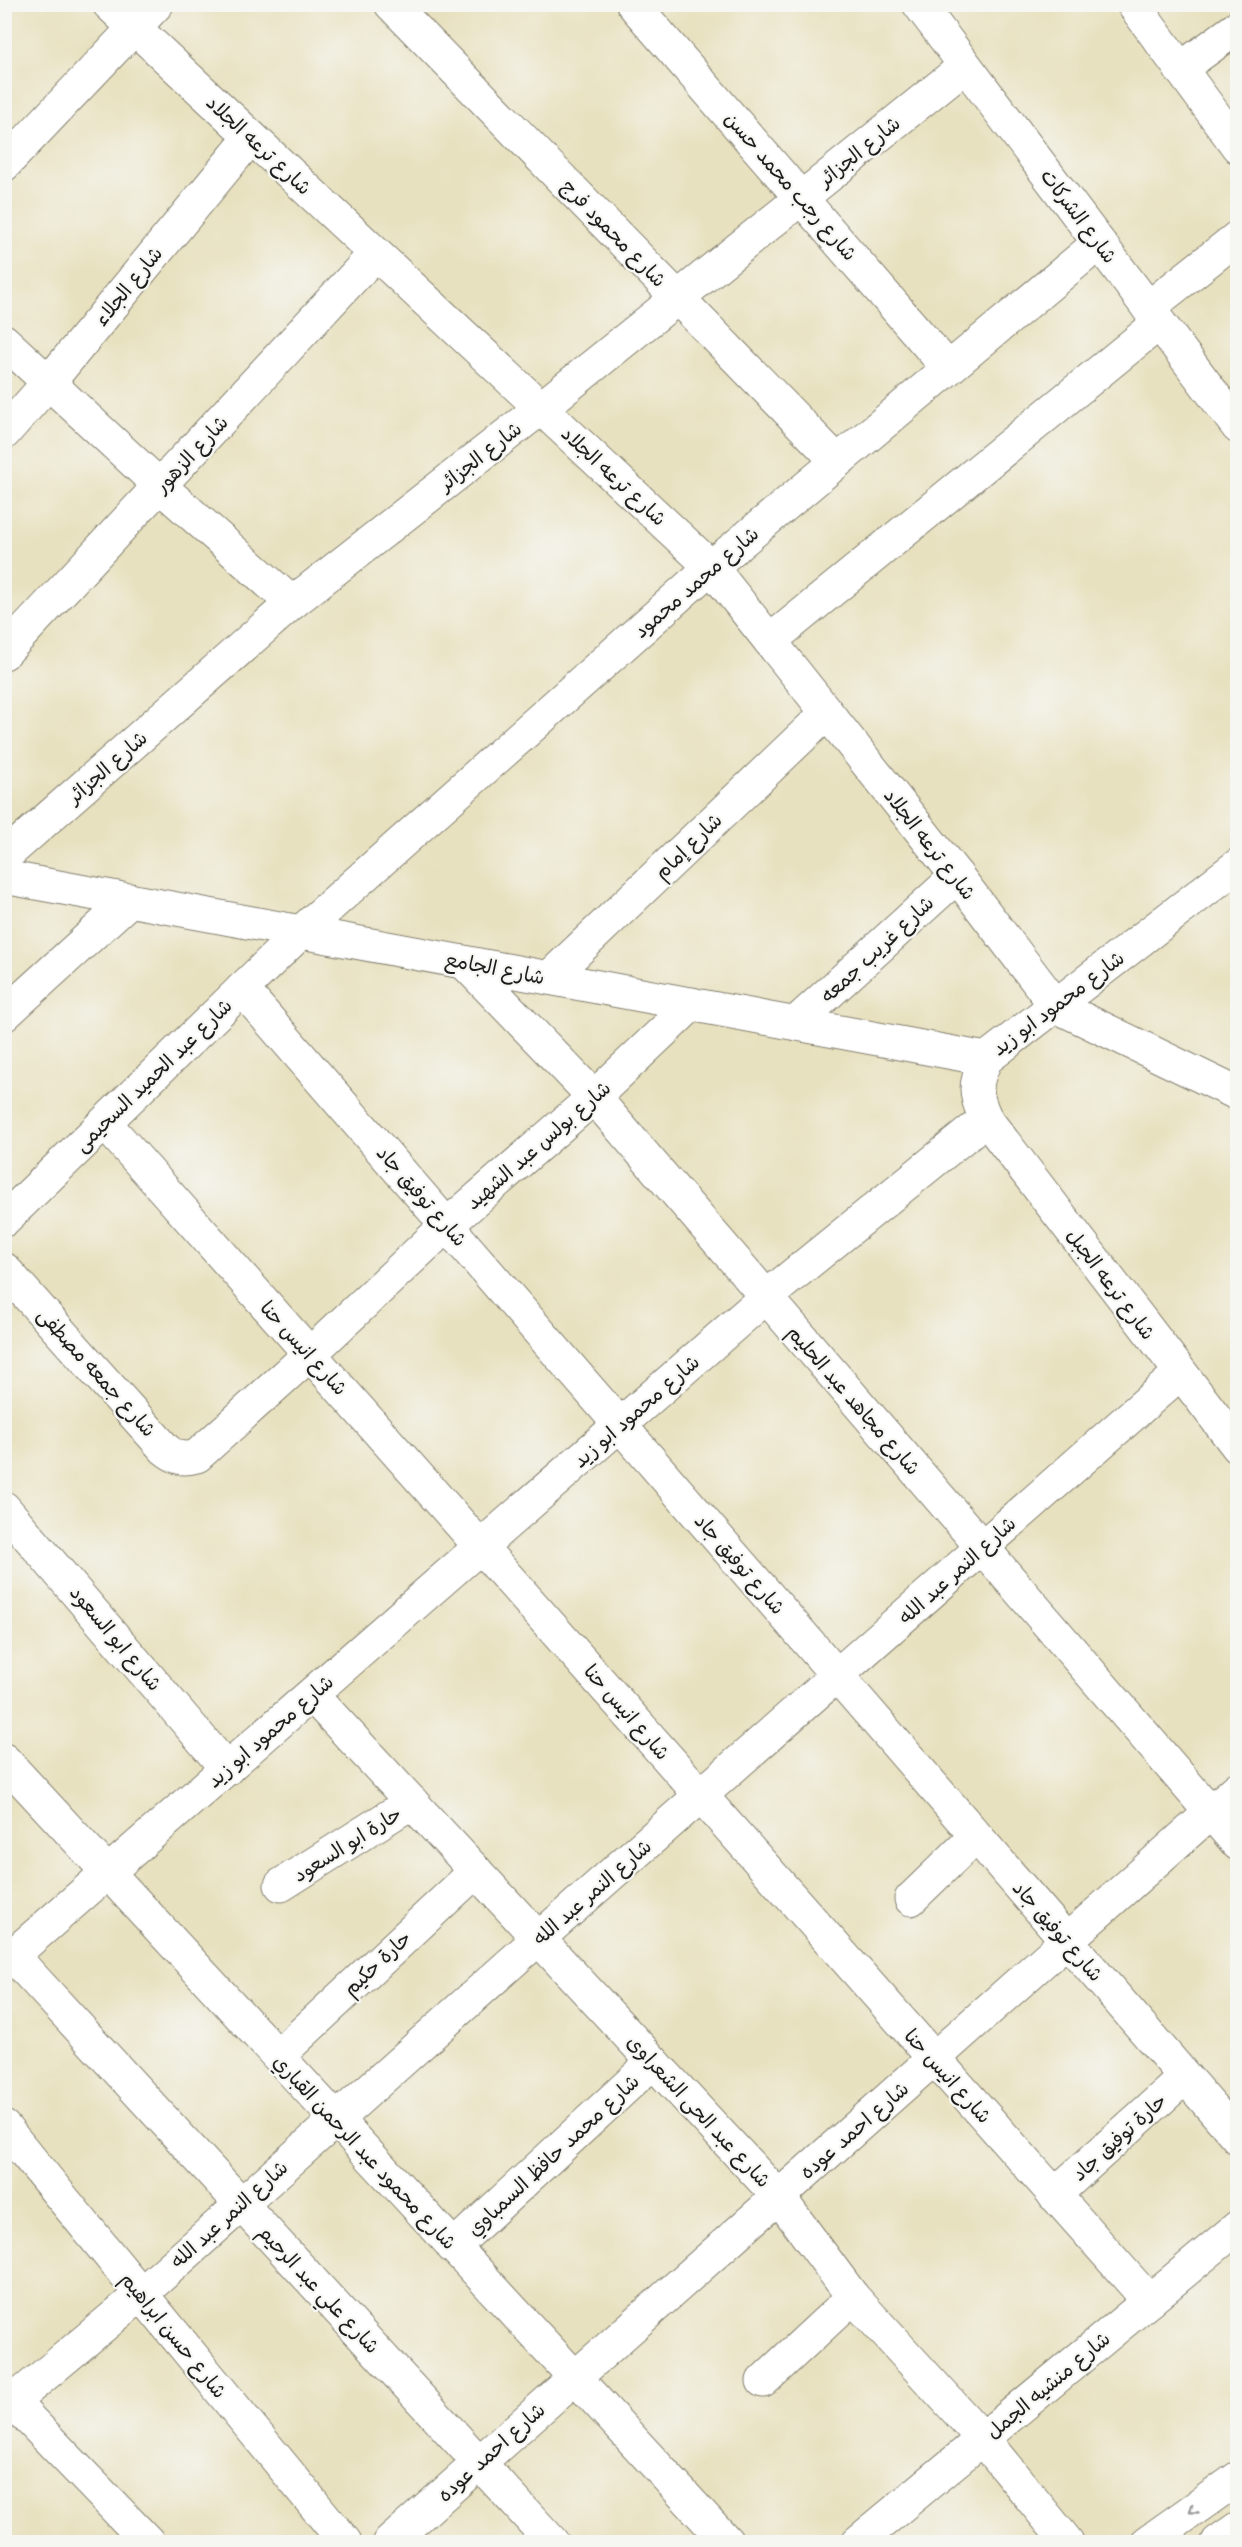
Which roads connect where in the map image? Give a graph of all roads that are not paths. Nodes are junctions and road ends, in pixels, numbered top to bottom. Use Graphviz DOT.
graph roads {
  1 [pos="109,4"];
  2 [pos="157,4"];
  3 [pos="390,4"];
  4 [pos="633,4"];
  5 [pos="919,4"];
  6 [pos="1133,4"];
  7 [pos="1238,27"];
  8 [pos="134,28"];
  9 [pos="965,66"];
  10 [pos="1180,69"];
  11 [pos="250,137"];
  12 [pos="1238,147"];
  13 [pos="4,165"];
  14 [pos="801,197"];
  15 [pos="1238,237"];
  16 [pos="1099,243"];
  17 [pos="375,254"];
  18 [pos="677,297"];
  19 [pos="1153,315"];
  20 [pos="4,341"];
  21 [pos="948,368"];
  22 [pos="50,382"];
  23 [pos="540,408"];
  24 [pos="1238,427"];
  25 [pos="4,433"];
  26 [pos="837,461"];
  27 [pos="161,487"];
  28 [pos="711,567"];
  29 [pos="292,603"];
  30 [pos="770,641"];
  31 [pos="4,653"];
  32 [pos="826,713"];
  33 [pos="4,857"];
  34 [pos="1238,865"];
  35 [pos="957,876"];
  36 [pos="4,877"];
  37 [pos="130,900"];
  38 [pos="302,931"];
  39 [pos="464,962"];
  40 [pos="549,978"];
  41 [pos="242,989"];
  42 [pos="692,1004"];
  43 [pos="1056,1006"];
  44 [pos="4,1015"];
  45 [pos="797,1022"];
  46 [pos="986,1059"];
  47 [pos="1238,1094"];
  48 [pos="594,1097"];
  49 [pos="986,1119"];
  50 [pos="105,1123"];
  51 [pos="4,1220"];
  52 [pos="447,1224"];
  53 [pos="4,1269"];
  54 [pos="766,1297"];
  55 [pos="310,1354"];
  56 [pos="1180,1373"];
  57 [pos="620,1425"];
  58 [pos="1238,1447"];
  59 [pos="165,1449"];
  60 [pos="4,1508"];
  61 [pos="481,1547"];
  62 [pos="981,1548"];
  63 [pos="838,1677"];
  64 [pos="312,1695"];
  65 [pos="4,1760"];
  66 [pos="227,1769"];
  67 [pos="1238,1788"];
  68 [pos="701,1796"];
  69 [pos="412,1802"];
  70 [pos="1209,1813"];
  71 [pos="975,1837"];
  72 [pos="1238,1844"];
  73 [pos="476,1871"];
  74 [pos="108,1873"];
  75 [pos="281,1885"];
  76 [pos="911,1899"];
  77 [pos="539,1938"];
  78 [pos="1066,1940"];
  79 [pos="9,1960"];
  80 [pos="278,2056"];
  81 [pos="934,2060"];
  82 [pos="654,2062"];
  83 [pos="1184,2078"];
  84 [pos="336,2120"];
  85 [pos="4,2127"];
  86 [pos="1238,2138"];
  87 [pos="1054,2195"];
  88 [pos="778,2196"];
  89 [pos="240,2204"];
  90 [pos="1238,2227"];
  91 [pos="453,2247"];
  92 [pos="140,2295"];
  93 [pos="853,2297"];
  94 [pos="1149,2301"];
  95 [pos="575,2378"];
  96 [pos="763,2382"];
  97 [pos="7,2401"];
  98 [pos="983,2439"];
  99 [pos="479,2463"];
  100 [pos="1238,2478"];
  101 [pos="1238,2528"];
  102 [pos="147,2542"];
  103 [pos="345,2542"];
  104 [pos="390,2542"];
  105 [pos="552,2542"];
  106 [pos="727,2542"];
  107 [pos="858,2542"];
  108 [pos="1067,2542"];
  109 [pos="1148,2542"];
  110 [pos="1218,2542"];
  1 -- 8 [label="street, شارع ترعه الجلاد"];
  2 -- 8 [label="street"];
  3 -- 18 [label="street, شارع محمود فرج"];
  4 -- 14 [label="street, شارع رجب محمد حسن"];
  5 -- 9 [label="street, شارع الشركات"];
  6 -- 10 [label="street"];
  7 -- 10 [label="street"];
  8 -- 11 [label="street, شارع ترعه الجلاد"];
  8 -- 13 [label="street"];
  9 -- 14 [label="street, شارع الجزائر"];
  9 -- 16 [label="street, شارع الشركات"];
  10 -- 12 [label="street"];
  11 -- 17 [label="street, شارع ترعه الجلاد"];
  11 -- 22 [label="street, شارع الجلاء"];
  14 -- 18 [label="street, شارع الجزائر"];
  14 -- 21 [label="street, شارع رجب محمد حسن"];
  15 -- 19 [label="street"];
  16 -- 19 [label="street, شارع الشركات"];
  16 -- 21 [label="street, شارع محمد محمود"];
  17 -- 23 [label="street, شارع ترعه الجلاد"];
  17 -- 27 [label="street, شارع الزهور"];
  18 -- 23 [label="street, شارع الجزائر"];
  18 -- 26 [label="street, شارع محمود فرج"];
  19 -- 24 [label="street, شارع الشركات"];
  19 -- 30 [label="street"];
  20 -- 22 [label="street"];
  21 -- 26 [label="street, شارع محمد محمود"];
  22 -- 25 [label="street, شارع الجلاء"];
  22 -- 27 [label="street"];
  23 -- 28 [label="street, شارع ترعه الجلاد"];
  23 -- 29 [label="street, شارع الجزائر"];
  26 -- 28 [label="street, شارع محمد محمود"];
  27 -- 29 [label="street"];
  27 -- 31 [label="street, شارع الزهور"];
  28 -- 30 [label="street, شارع ترعه الجلاد"];
  28 -- 38 [label="street, شارع محمد محمود"];
  29 -- 33 [label="street, شارع الجزائر"];
  30 -- 32 [label="street, شارع ترعه الجلاد"];
  32 -- 35 [label="street, شارع ترعه الجلاد"];
  32 -- 40 [label="street, شارع إمام"];
  34 -- 43 [label="street, شارع محمود ابو زيد"];
  35 -- 43 [label="street, شارع ترعه الجلاد"];
  35 -- 45 [label="street, شارع غريب جمعه"];
  36 -- 37 [label="street, شارع الجامع"];
  37 -- 38 [label="street, شارع الجامع"];
  37 -- 44 [label="street"];
  38 -- 39 [label="street, شارع الجامع"];
  38 -- 41 [label="street, شارع عبد الحميد السحيمى"];
  39 -- 40 [label="street, شارع الجامع"];
  39 -- 48 [label="street, شارع مجاهد عبد الحليم"];
  40 -- 42 [label="street, شارع الجامع"];
  41 -- 50 [label="street, شارع عبد الحميد السحيمى"];
  41 -- 52 [label="street, شارع توفيق جاد"];
  42 -- 45 [label="street, شارع الجامع"];
  42 -- 48 [label="street, شارع بولس عبد الشهيد"];
  43 -- 46 [label="street, شارع محمود ابو زيد"];
  43 -- 47 [label="street"];
  45 -- 46 [label="street, شارع الجامع"];
  46 -- 49 [label="street, شارع محمود ابو زيد"];
  48 -- 52 [label="street, شارع بولس عبد الشهيد"];
  48 -- 54 [label="street, شارع مجاهد عبد الحليم"];
  49 -- 54 [label="street, شارع محمود ابو زيد"];
  49 -- 56 [label="street, شارع ترعه الجبل"];
  50 -- 51 [label="street, شارع عبد الحميد السحيمى"];
  50 -- 55 [label="street, شارع انيس حنا"];
  52 -- 55 [label="street, شارع بولس عبد الشهيد"];
  52 -- 57 [label="street, شارع توفيق جاد"];
  53 -- 59 [label="street, شارع جمعه مصطفى"];
  54 -- 57 [label="street, شارع محمود ابو زيد"];
  54 -- 62 [label="street, شارع مجاهد عبد الحليم"];
  55 -- 59 [label="street, شارع بولس عبد الشهيد"];
  55 -- 61 [label="street, شارع انيس حنا"];
  56 -- 58 [label="street, شارع ترعه الجبل"];
  56 -- 62 [label="street, شارع النمر عبد الله"];
  57 -- 61 [label="street, شارع محمود ابو زيد"];
  57 -- 63 [label="street, شارع توفيق جاد"];
  60 -- 66 [label="street, شارع ابو السعود"];
  61 -- 64 [label="street, شارع محمود ابو زيد"];
  61 -- 68 [label="street, شارع انيس حنا"];
  62 -- 63 [label="street, شارع النمر عبد الله"];
  62 -- 70 [label="street, شارع مجاهد عبد الحليم"];
  63 -- 68 [label="street, شارع النمر عبد الله"];
  63 -- 71 [label="street, شارع توفيق جاد"];
  64 -- 66 [label="street, شارع محمود ابو زيد"];
  64 -- 69 [label="street, شارع عبد الحى الشعراوى"];
  65 -- 74 [label="street, شارع محمود عبد الرحمن القباري"];
  66 -- 74 [label="street, شارع محمود ابو زيد"];
  67 -- 70 [label="street, شارع احمد عوده"];
  68 -- 77 [label="street, شارع النمر عبد الله"];
  68 -- 81 [label="street, شارع انيس حنا"];
  69 -- 73 [label="street, شارع عبد الحى الشعراوى"];
  69 -- 75 [label="street, حارة ابو السعود"];
  70 -- 72 [label="street, شارع مجاهد عبد الحليم"];
  70 -- 78 [label="street, شارع احمد عوده"];
  71 -- 76 [label="street"];
  71 -- 78 [label="street, شارع توفيق جاد"];
  73 -- 77 [label="street, شارع عبد الحى الشعراوى"];
  73 -- 80 [label="street, حارة حكيم"];
  74 -- 79 [label="street, شارع محمود ابو زيد"];
  74 -- 80 [label="street, شارع محمود عبد الرحمن القباري"];
  77 -- 82 [label="street, شارع عبد الحى الشعراوى"];
  77 -- 84 [label="street, شارع النمر عبد الله"];
  78 -- 81 [label="street, شارع احمد عوده"];
  78 -- 83 [label="street, شارع توفيق جاد"];
  79 -- 89 [label="street, شارع علي عبد الرحيم"];
  80 -- 84 [label="street, شارع محمود عبد الرحمن القباري"];
  81 -- 87 [label="street, شارع انيس حنا"];
  81 -- 88 [label="street, شارع احمد عوده"];
  82 -- 88 [label="street, شارع عبد الحى الشعراوى"];
  82 -- 91 [label="street, شارع محمد حافظ السمباوي"];
  83 -- 86 [label="street, شارع توفيق جاد"];
  83 -- 87 [label="street, حارة توفيق جاد"];
  84 -- 89 [label="street, شارع النمر عبد الله"];
  84 -- 91 [label="street, شارع محمود عبد الرحمن القباري"];
  85 -- 92 [label="street, شارع حسن ابراهيم"];
  87 -- 94 [label="street, شارع انيس حنا"];
  88 -- 93 [label="street, شارع عبد الحى الشعراوى"];
  88 -- 95 [label="street, شارع احمد عوده"];
  89 -- 92 [label="street, شارع النمر عبد الله"];
  89 -- 99 [label="street, شارع علي عبد الرحيم"];
  90 -- 94 [label="street, شارع منشيه الجمل"];
  91 -- 95 [label="street, شارع محمود عبد الرحمن القباري"];
  92 -- 97 [label="street, شارع النمر عبد الله"];
  92 -- 103 [label="street, شارع حسن ابراهيم"];
  93 -- 96 [label="street"];
  93 -- 98 [label="street, شارع عبد الحى الشعراوى"];
  94 -- 98 [label="street, شارع منشيه الجمل"];
  95 -- 99 [label="street, شارع احمد عوده"];
  95 -- 106 [label="street, شارع محمود عبد الرحمن القباري"];
  97 -- 102 [label="street"];
  98 -- 107 [label="street, شارع منشيه الجمل"];
  98 -- 108 [label="street, شارع عبد الحى الشعراوى"];
  99 -- 104 [label="street, شارع احمد عوده"];
  99 -- 105 [label="street, شارع علي عبد الرحيم"];
  100 -- 109 [label="street, one-way"];
  101 -- 110 [label="street"];
}
